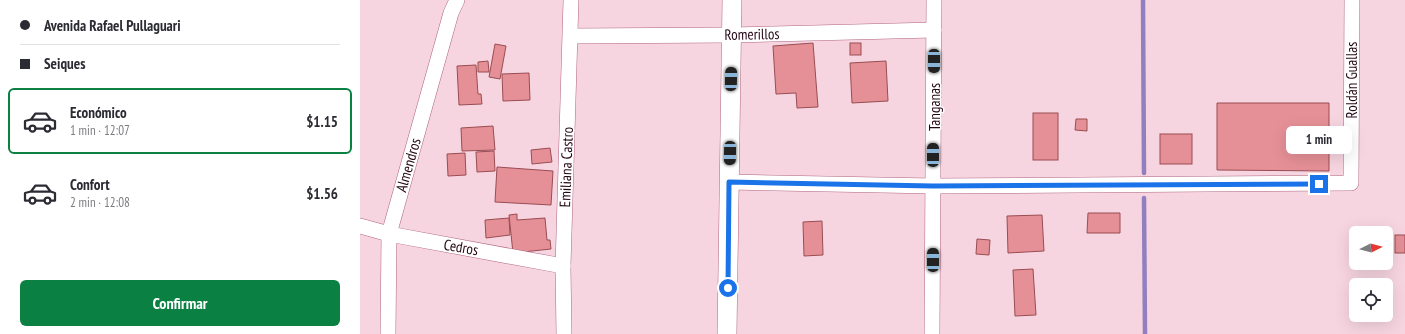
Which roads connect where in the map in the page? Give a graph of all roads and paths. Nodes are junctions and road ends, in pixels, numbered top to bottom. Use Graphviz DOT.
graph roads {
  1 [pos="457,0"];
  2 [pos="571,0"];
  3 [pos="732,0"];
  4 [pos="934,0"];
  5 [pos="1352,0"];
  6 [pos="934,30"];
  7 [pos="732,35"];
  8 [pos="571,36"];
  9 [pos="729,182"];
  10 [pos="933,186"];
  11 [pos="360,226"];
  12 [pos="389,234"];
  13 [pos="563,266"];
  14 [pos="388,334"];
  15 [pos="564,334"];
  16 [pos="727,334"];
  17 [pos="932,334"];
  1 -- 12 [label="street, Almendros"];
  2 -- 8 [label="street, Emiliana Castro"];
  3 -- 7 [label="street"];
  4 -- 6 [label="street, Tanganas"];
  5 -- 10 [label="street, Roldán Guallas"];
  6 -- 7 [label="street, Romerillos"];
  6 -- 10 [label="street, Tanganas"];
  7 -- 8 [label="street, Romerillos"];
  7 -- 9 [label="street"];
  8 -- 13 [label="street, Emiliana Castro"];
  9 -- 10 [label="street"];
  9 -- 16 [label="street"];
  10 -- 17 [label="street, Tanganas"];
  11 -- 12 [label="street, Cedros"];
  12 -- 13 [label="street, Cedros"];
  12 -- 14 [label="street, Almendros"];
  13 -- 15 [label="street, Emiliana Castro"];
}
